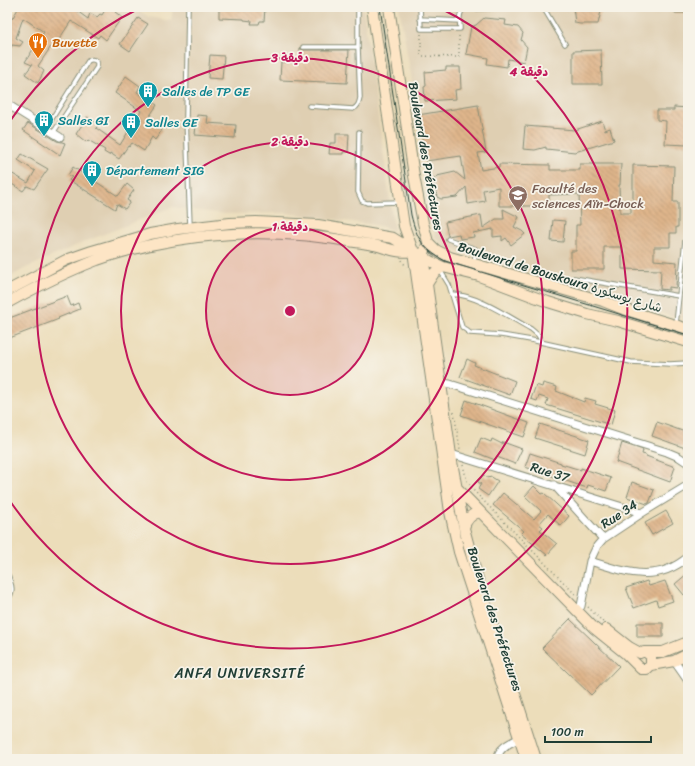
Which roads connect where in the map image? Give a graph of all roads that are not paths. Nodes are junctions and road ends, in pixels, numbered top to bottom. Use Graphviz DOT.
graph roads {
  1 [pos="188,7"];
  2 [pos="358,7"];
  3 [pos="372,7"];
  4 [pos="389,7"];
  5 [pos="420,7"];
  6 [pos="540,7"];
  7 [pos="543,7"];
  8 [pos="420,19"];
  9 [pos="460,21"];
  10 [pos="565,44"];
  11 [pos="303,47"];
  12 [pos="358,47"];
  13 [pos="7,104"];
  14 [pos="309,106"];
  15 [pos="46,128"];
  16 [pos="359,132"];
  17 [pos="56,135"];
  18 [pos="400,202"];
  19 [pos="404,226"];
  20 [pos="190,227"];
  21 [pos="393,238"];
  22 [pos="448,239"];
  23 [pos="685,241"];
  24 [pos="428,242"];
  25 [pos="413,251"];
  26 [pos="423,256"];
  27 [pos="474,264"];
  28 [pos="441,268"];
  29 [pos="574,278"];
  30 [pos="427,284"];
  31 [pos="7,291"];
  32 [pos="452,294"];
  33 [pos="679,296"];
  34 [pos="7,303"];
  35 [pos="676,325"];
  36 [pos="688,329"];
  37 [pos="542,342"];
  38 [pos="688,342"];
  39 [pos="688,363"];
  40 [pos="441,383"];
  41 [pos="451,454"];
  42 [pos="688,463"];
  43 [pos="444,471"];
  44 [pos="454,474"];
  45 [pos="446,485"];
  46 [pos="554,485"];
  47 [pos="688,485"];
  48 [pos="457,488"];
  49 [pos="480,512"];
  50 [pos="642,513"];
  51 [pos="464,528"];
  52 [pos="603,539"];
  53 [pos="688,557"];
  54 [pos="590,561"];
  55 [pos="7,577"];
  56 [pos="7,597"];
  57 [pos="581,603"];
  58 [pos="688,642"];
  59 [pos="644,653"];
  60 [pos="688,654"];
  61 [pos="674,661"];
  62 [pos="635,662"];
  63 [pos="652,665"];
  64 [pos="688,681"];
  65 [pos="524,741"];
  66 [pos="497,759"];
  67 [pos="526,759"];
  68 [pos="536,759"];
  1 -- 20 [label="lane"];
  2 -- 12 [label="lane"];
  3 -- 18 [label="street, Boulevard des Préfectures"];
  4 -- 24 [label="street, Boulevard des Préfectures"];
  5 -- 8 [label="lane"];
  6 -- 9 [label="lane"];
  7 -- 10 [label="lane"];
  8 -- 9 [label="lane"];
  8 -- 9 [label="lane"];
  11 -- 12 [label="lane"];
  12 -- 14 [label="lane"];
  13 -- 15 [label="street"];
  15 -- 17 [label="street"];
  15 -- 17 [label="lane"];
  16 -- 18 [label="lane"];
  18 -- 19 [label="street, Boulevard des Préfectures"];
  19 -- 21 [label="street"];
  19 -- 25 [label="street, Boulevard des Préfectures"];
  20 -- 21 [label="street"];
  20 -- 31 [label="street"];
  21 -- 25 [label="street"];
  22 -- 27 [label="lane"];
  23 -- 33 [label="lane"];
  24 -- 26 [label="street, Boulevard des Préfectures"];
  24 -- 27 [label="street, Boulevard de Bouskoura شارع بوسكورة"];
  25 -- 26 [label="street, Boulevard de Bouskoura شارع بوسكورة"];
  25 -- 34 [label="street, Boulevard de Bouskoura شارع بوسكورة"];
  25 -- 43 [label="street, Boulevard des Préfectures"];
  26 -- 28 [label="street, Boulevard de Bouskoura شارع بوسكورة"];
  26 -- 30 [label="street, Boulevard des Préfectures"];
  27 -- 35 [label="street, Boulevard de Bouskoura شارع بوسكورة"];
  28 -- 30 [label="street"];
  28 -- 32 [label="lane"];
  28 -- 38 [label="street, Boulevard de Bouskoura شارع بوسكورة"];
  29 -- 33 [label="lane"];
  30 -- 40 [label="street, Boulevard des Préfectures"];
  32 -- 37 [label="lane"];
  32 -- 37 [label="lane"];
  33 -- 35 [label="lane"];
  35 -- 36 [label="street, Boulevard de Bouskoura شارع بوسكورة"];
  37 -- 39 [label="lane"];
  40 -- 41 [label="street, Boulevard des Préfectures"];
  40 -- 42 [label="street"];
  41 -- 44 [label="street, Boulevard des Préfectures"];
  41 -- 46 [label="street, Rue 37"];
  43 -- 44 [label="street"];
  43 -- 45 [label="street, Boulevard des Préfectures"];
  44 -- 48 [label="street, Boulevard des Préfectures"];
  44 -- 57 [label="street"];
  45 -- 48 [label="street"];
  45 -- 65 [label="street, Boulevard des Préfectures"];
  46 -- 50 [label="street, Rue 37"];
  46 -- 52 [label="street"];
  47 -- 50 [label="street, Rue 34"];
  48 -- 49 [label="street"];
  48 -- 51 [label="street, Boulevard des Préfectures"];
  49 -- 51 [label="street"];
  49 -- 62 [label="street"];
  50 -- 52 [label="street, Rue 34"];
  51 -- 65 [label="street, Boulevard des Préfectures"];
  52 -- 54 [label="street, Rue 34"];
  53 -- 54 [label="street"];
  54 -- 57 [label="street, Rue 34"];
  55 -- 56 [label="street"];
  57 -- 59 [label="street"];
  58 -- 59 [label="street"];
  59 -- 62 [label="street"];
  59 -- 63 [label="street"];
  60 -- 61 [label="street"];
  61 -- 63 [label="street"];
  61 -- 64 [label="street"];
  62 -- 63 [label="street"];
  65 -- 66 [label="street"];
  65 -- 67 [label="street, Boulevard des Préfectures"];
  65 -- 68 [label="street, Boulevard des Préfectures"];
}
